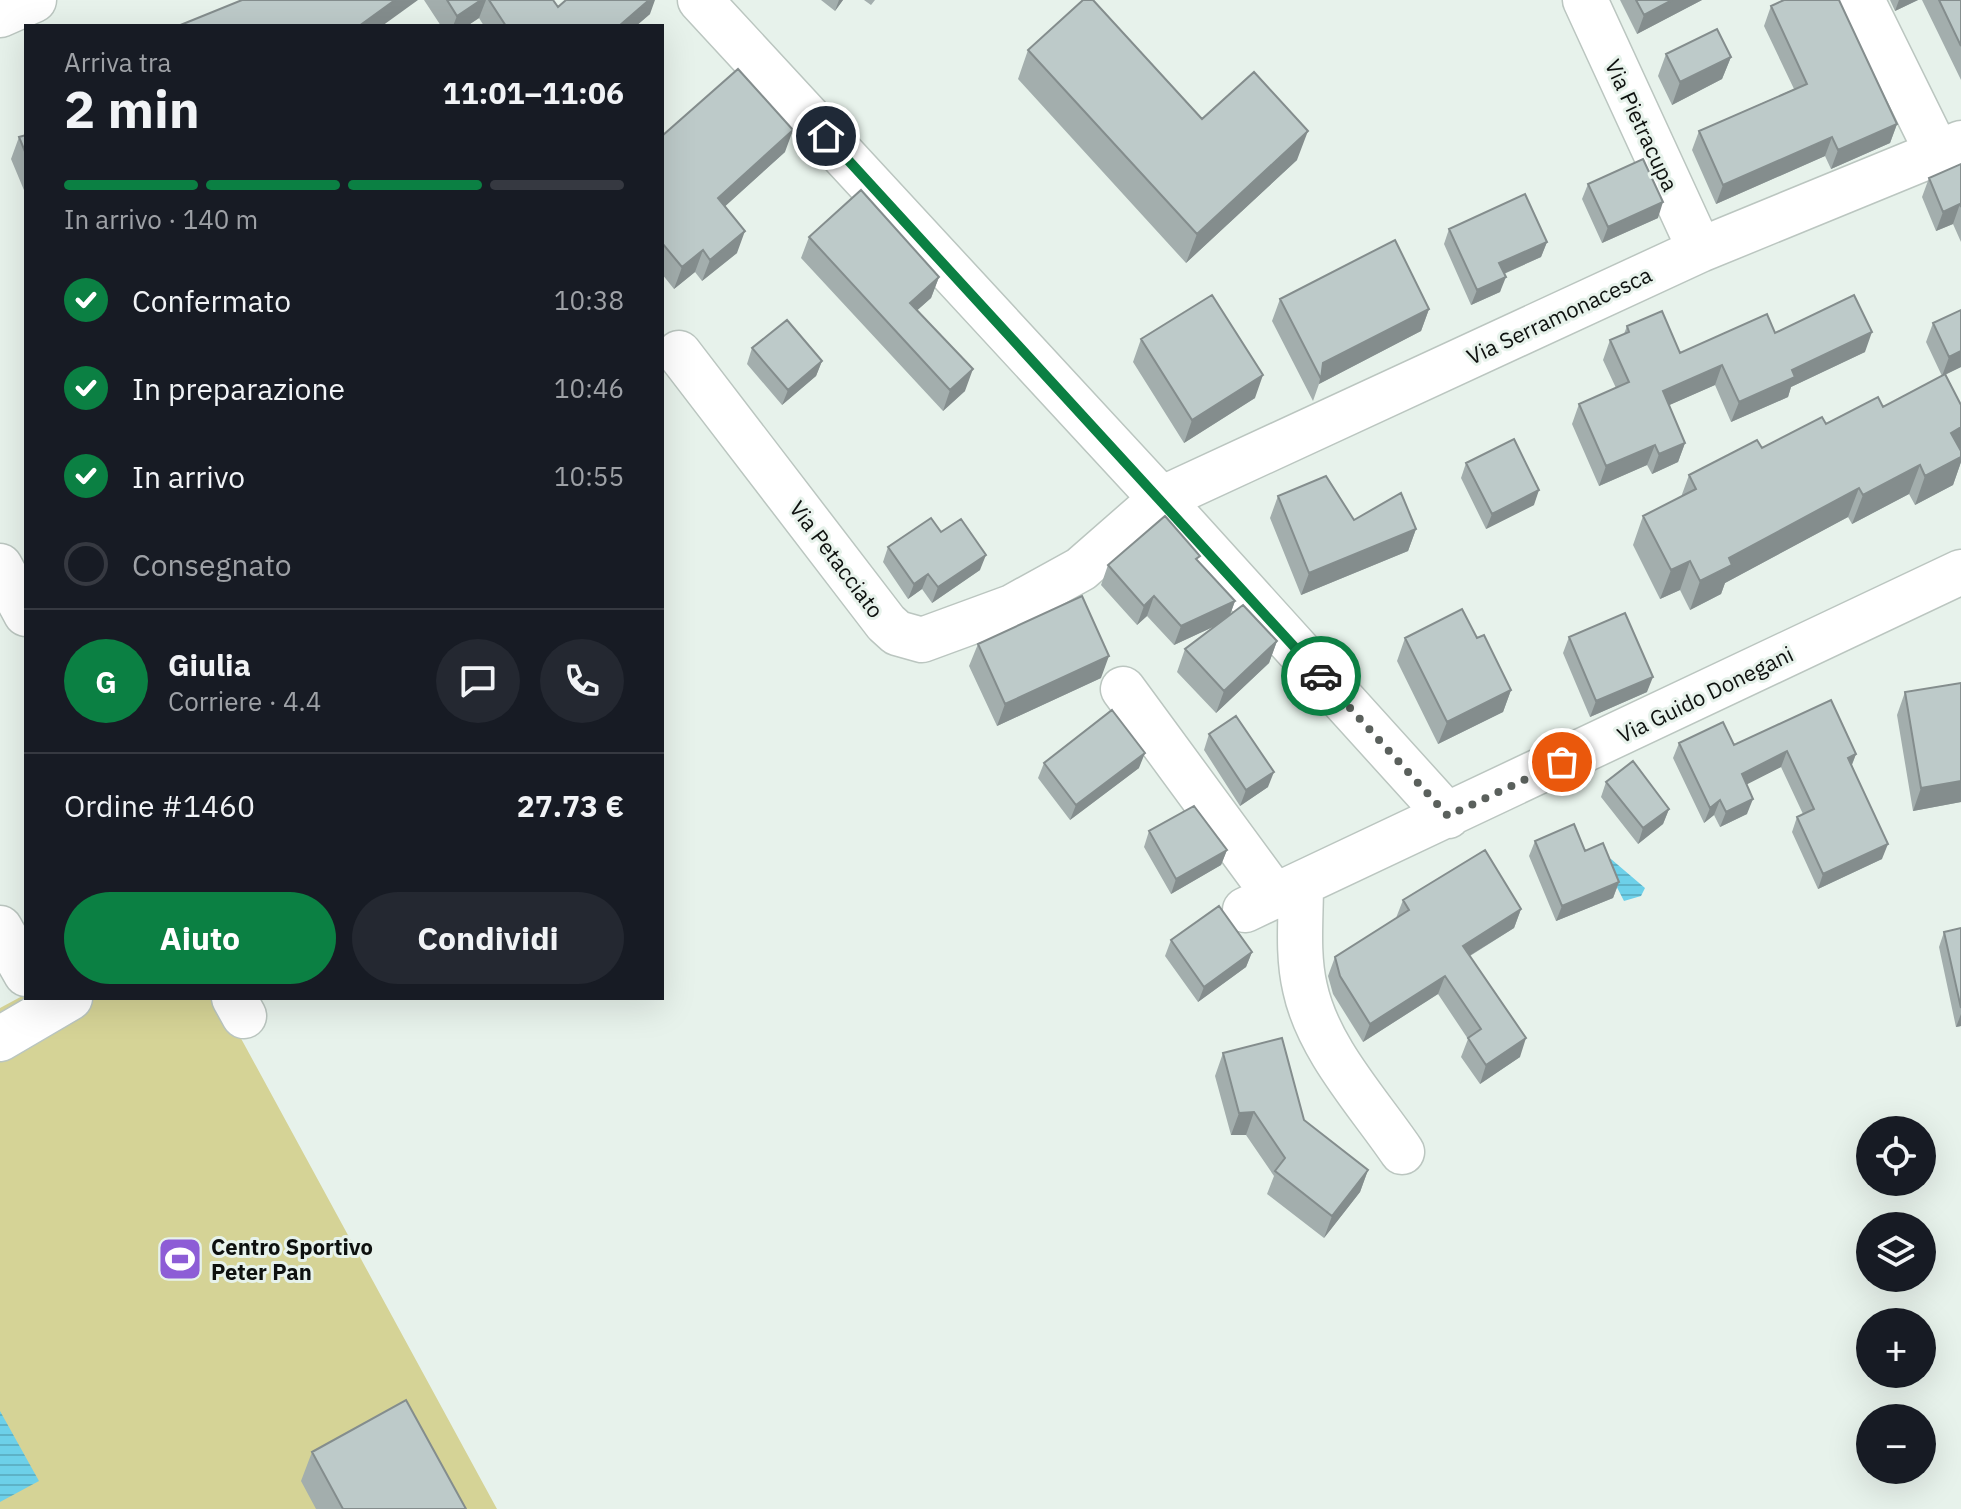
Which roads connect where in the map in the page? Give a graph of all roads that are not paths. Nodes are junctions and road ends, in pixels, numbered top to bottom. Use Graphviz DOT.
graph roads {
  1 [pos="34,0"];
  2 [pos="700,0"];
  3 [pos="1585,0"];
  4 [pos="1862,0"];
  5 [pos="0,15"];
  6 [pos="1949,149"];
  7 [pos="1700,250"];
  8 [pos="679,353"];
  9 [pos="1161,499"];
  10 [pos="0,566"];
  11 [pos="1961,572"];
  12 [pos="24,610"];
  13 [pos="1123,689"];
  14 [pos="1448,816"];
  15 [pos="1274,896"];
  16 [pos="0,928"];
  17 [pos="24,970"];
  18 [pos="67,1000"];
  19 [pos="0,1039"];
  20 [pos="1402,1152"];
  1 -- 5 [label="street"];
  2 -- 9 [label="street"];
  3 -- 7 [label="street, Via Pietracupa"];
  4 -- 6 [label="street"];
  6 -- 7 [label="street, Via Serramonacesca"];
  7 -- 9 [label="street, Via Serramonacesca"];
  8 -- 9 [label="street, Via Petacciato"];
  9 -- 14 [label="street"];
  10 -- 12 [label="street"];
  11 -- 14 [label="street, Via Guido Donegani"];
  13 -- 15 [label="street"];
  14 -- 15 [label="street, Via Guido Donegani"];
  15 -- 20 [label="street"];
  16 -- 17 [label="street"];
  18 -- 19 [label="street"];
}
